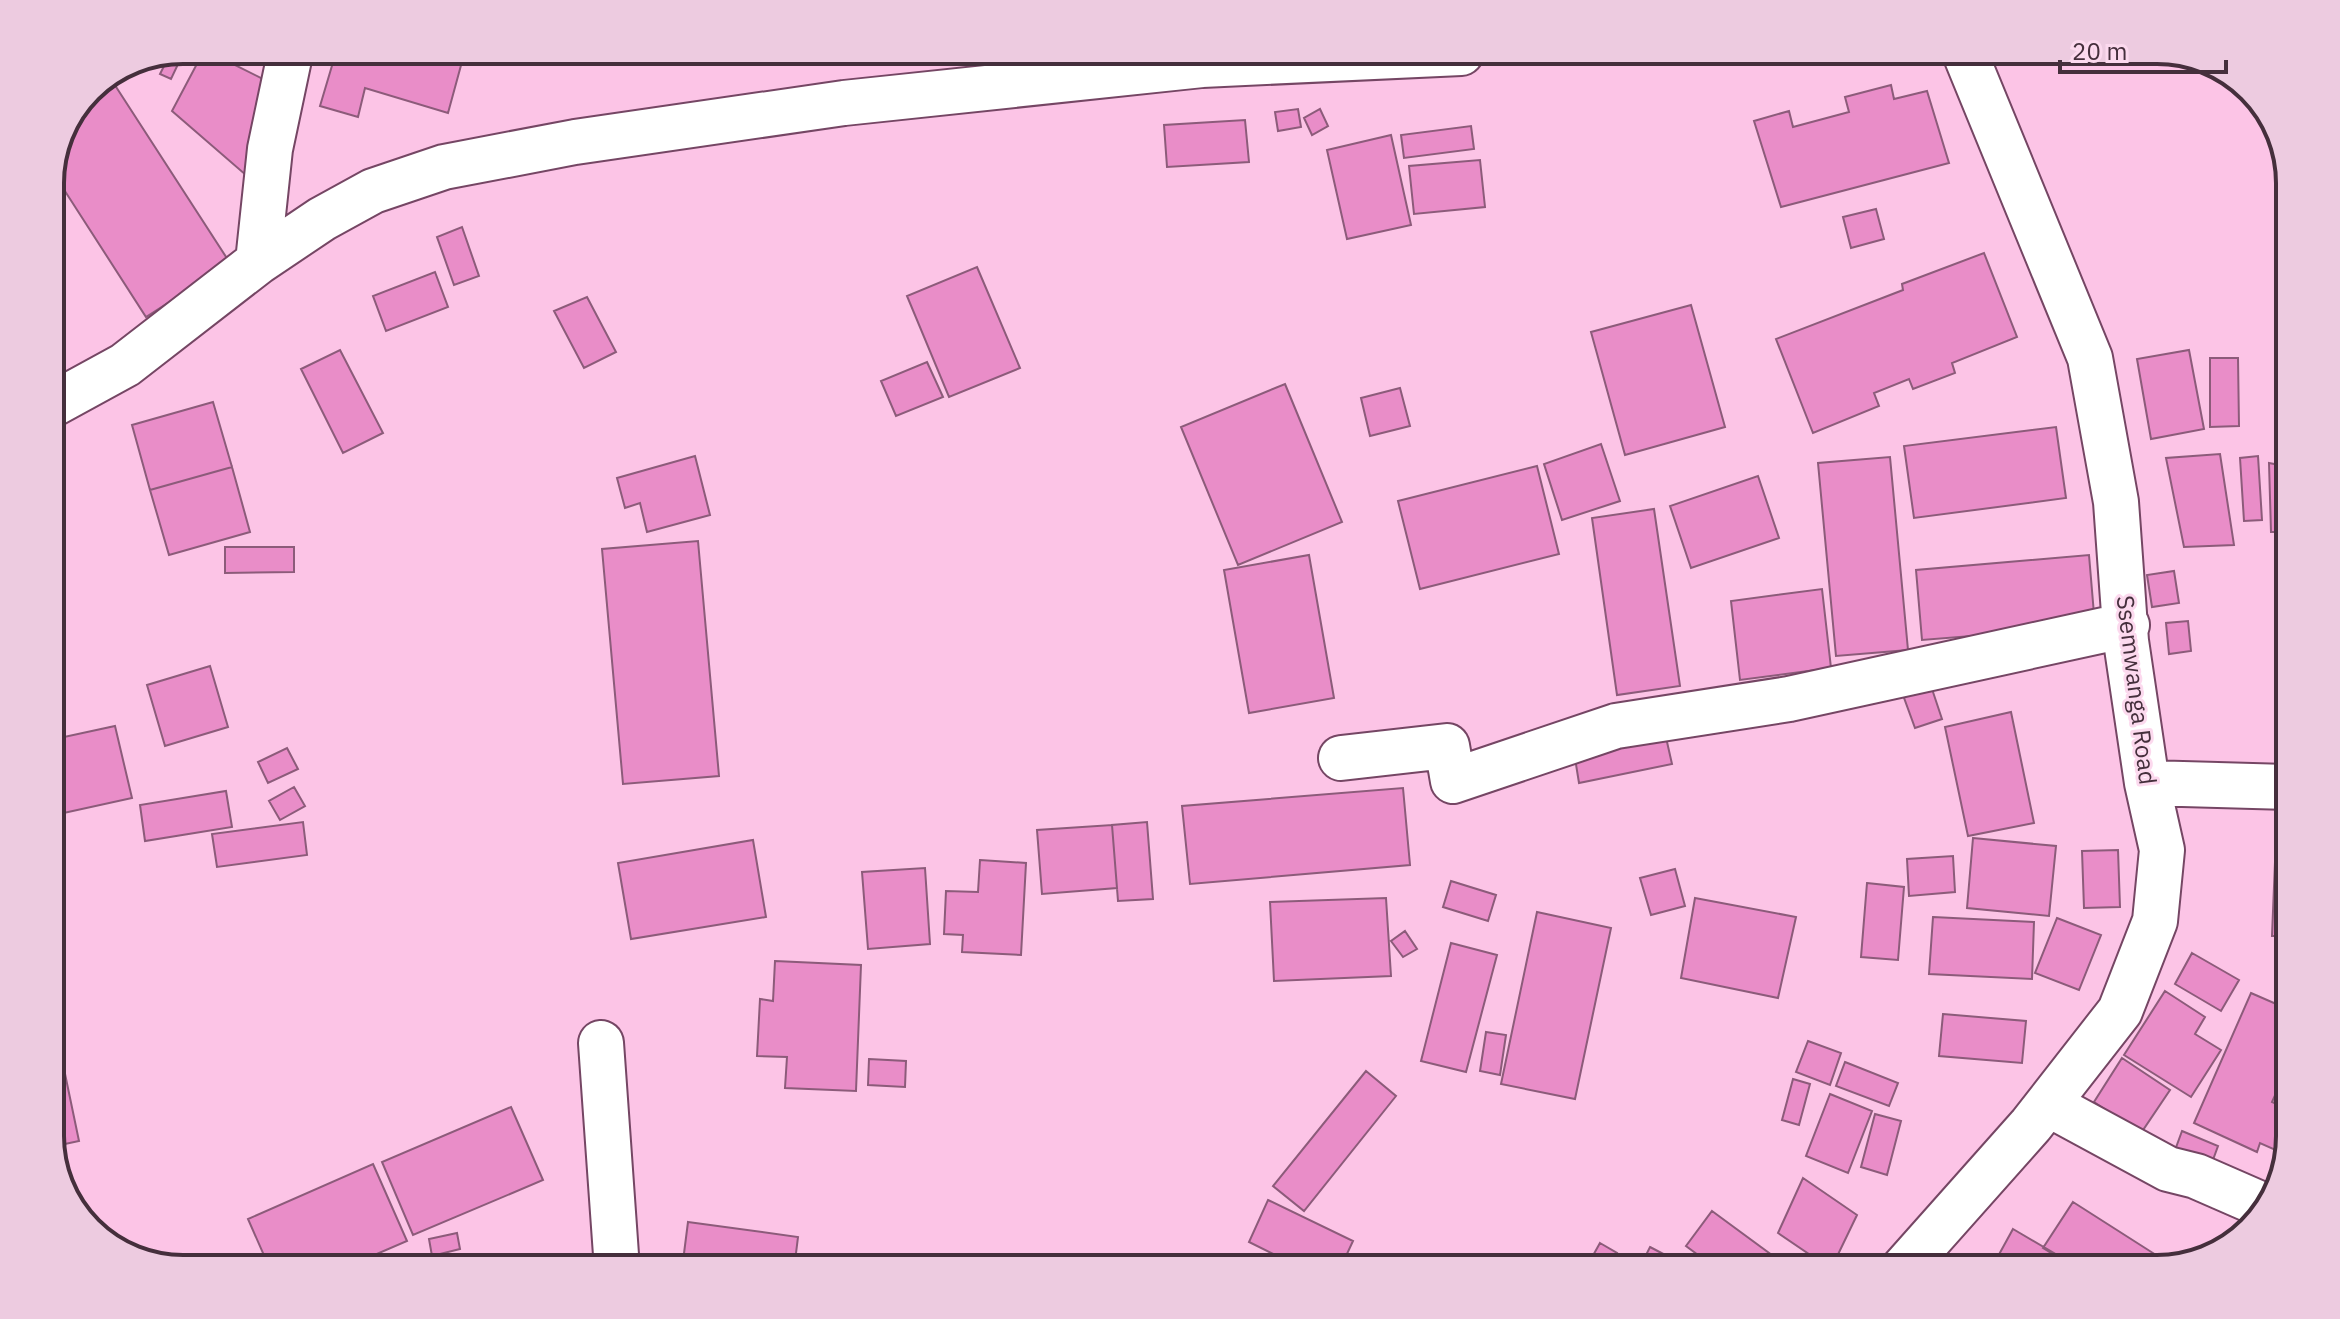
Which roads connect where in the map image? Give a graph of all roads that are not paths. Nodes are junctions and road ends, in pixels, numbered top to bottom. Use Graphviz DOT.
graph roads {
  1 [pos="288,64"];
  2 [pos="1224,64"];
  3 [pos="1969,64"];
  4 [pos="258,262"];
  5 [pos="64,398"];
  6 [pos="2127,625"];
  7 [pos="1341,758"];
  8 [pos="2147,783"];
  9 [pos="2276,787"];
  10 [pos="601,1043"];
  11 [pos="2048,1104"];
  12 [pos="2255,1202"];
  13 [pos="616,1255"];
  14 [pos="1915,1255"];
  1 -- 4 [label="street"];
  2 -- 4 [label="street"];
  3 -- 6 [label="street, Ssemwanga Road"];
  4 -- 5 [label="street"];
  6 -- 7 [label="street"];
  6 -- 8 [label="street, Ssemwanga Road"];
  8 -- 9 [label="street"];
  8 -- 11 [label="street, Ssemwanga Road"];
  10 -- 13 [label="street"];
  11 -- 12 [label="street"];
  11 -- 14 [label="street, Ssemwanga Road"];
}
